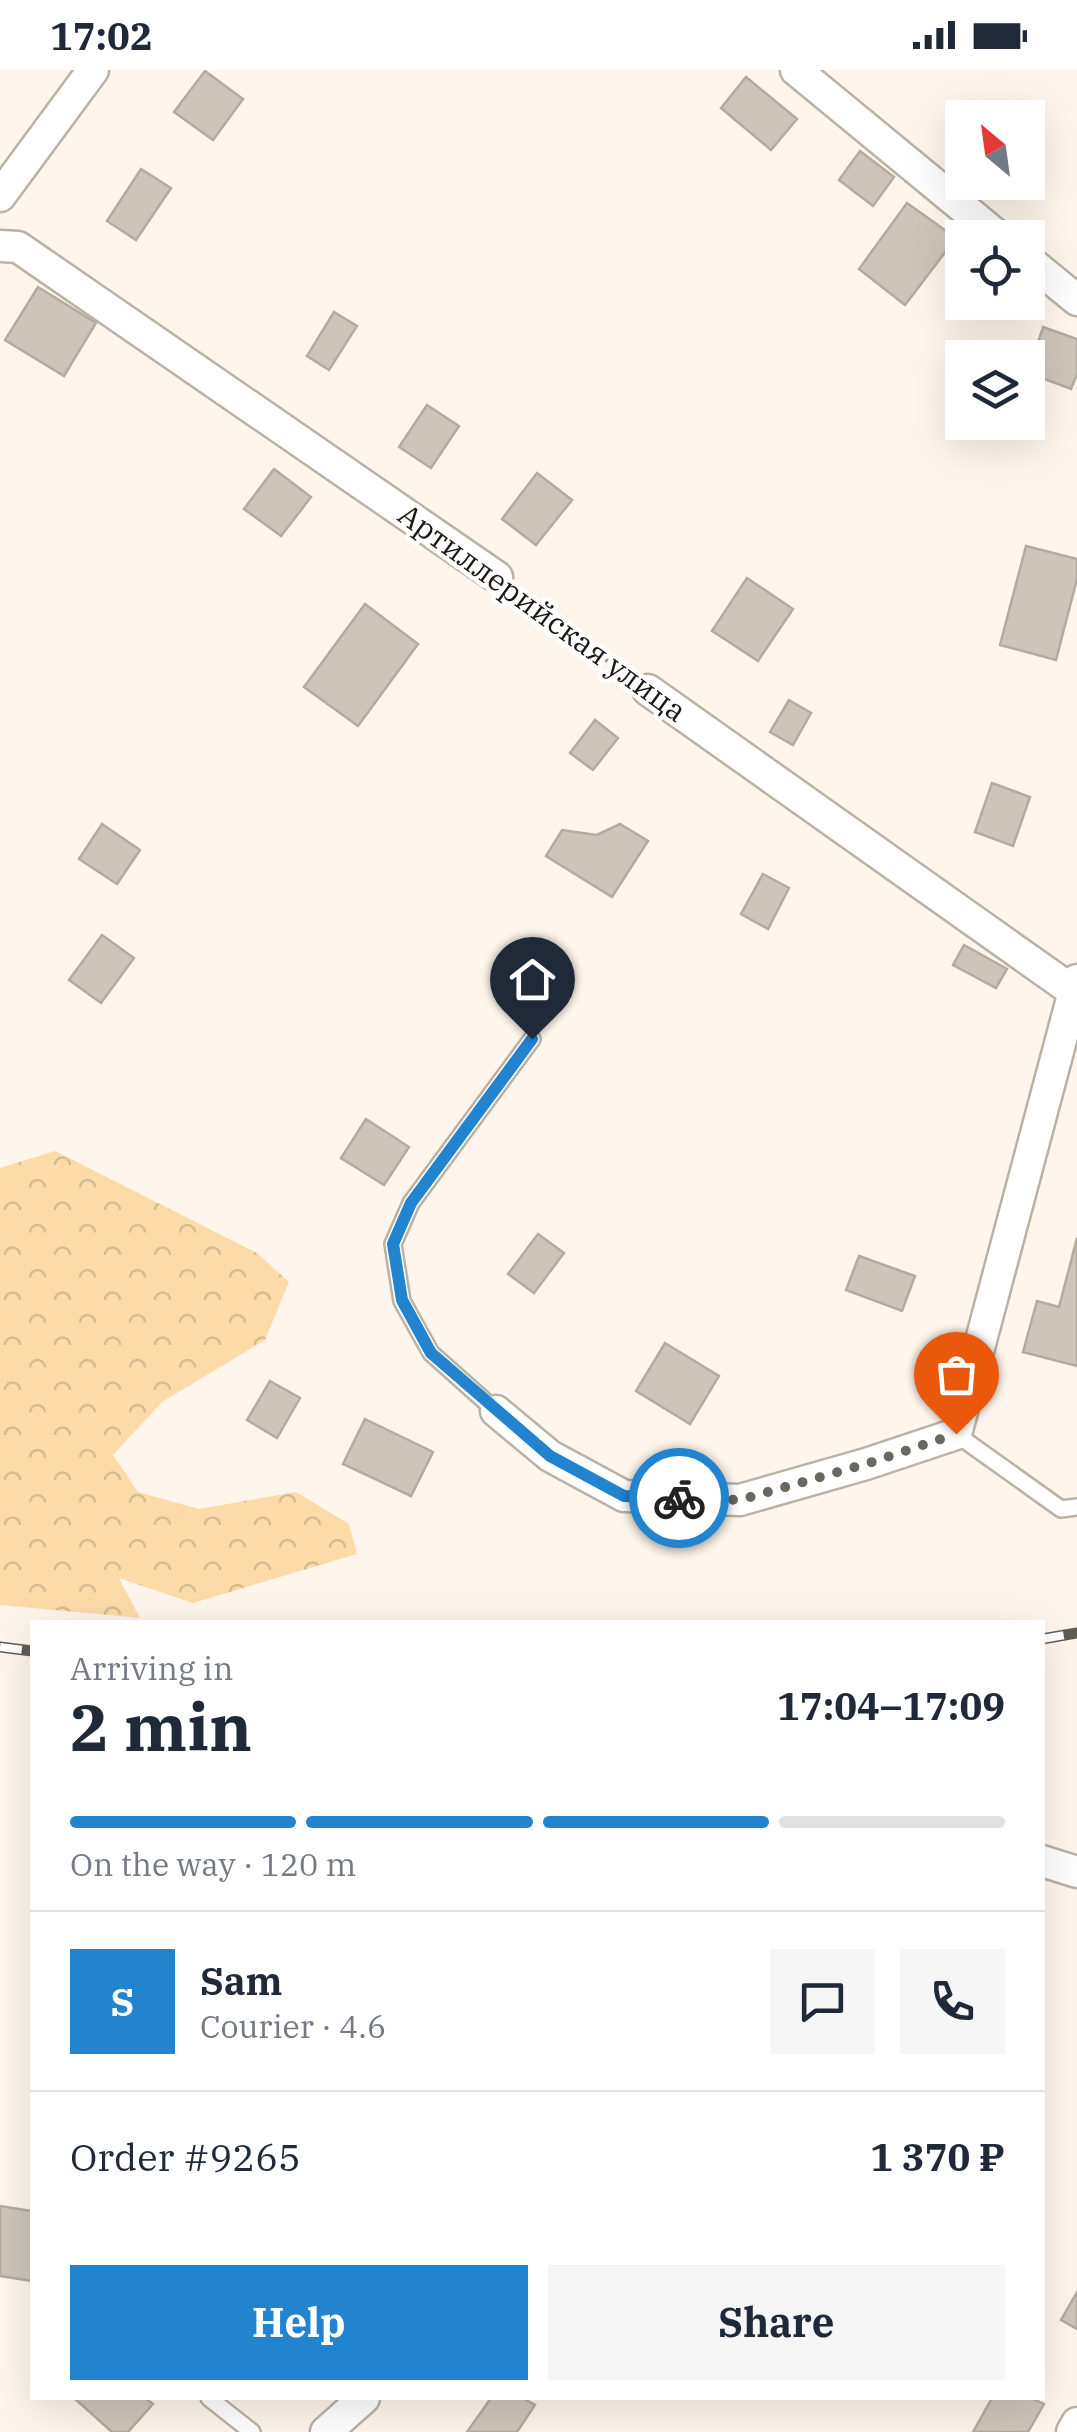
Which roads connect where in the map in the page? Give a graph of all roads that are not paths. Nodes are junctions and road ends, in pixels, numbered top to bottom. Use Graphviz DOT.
graph roads {
  1 [pos="92,70"];
  2 [pos="796,70"];
  3 [pos="0,196"];
  4 [pos="978,220"];
  5 [pos="0,246"];
  6 [pos="1045,274"];
  7 [pos="1077,300"];
  8 [pos="497,577"];
  9 [pos="648,690"];
  10 [pos="1076,989"];
  11 [pos="532,1039"];
  12 [pos="496,1411"];
  13 [pos="956,1434"];
  14 [pos="1077,1508"];
  15 [pos="1045,1862"];
  16 [pos="1077,1872"];
  17 [pos="212,2400"];
  18 [pos="362,2400"];
  19 [pos="1077,2423"];
  20 [pos="252,2432"];
  21 [pos="326,2432"];
  22 [pos="1072,2432"];
  1 -- 3 [label="street"];
  2 -- 4 [label="street"];
  5 -- 8 [label="street, Артиллерийская улица"];
  6 -- 7 [label="street"];
  9 -- 10 [label="street, Артиллерийская улица"];
  10 -- 13 [label="street"];
  11 -- 12 [label="lane"];
  12 -- 13 [label="street"];
  13 -- 14 [label="lane"];
  15 -- 16 [label="street"];
  17 -- 20 [label="lane"];
  18 -- 21 [label="street"];
  19 -- 22 [label="street"];
}
